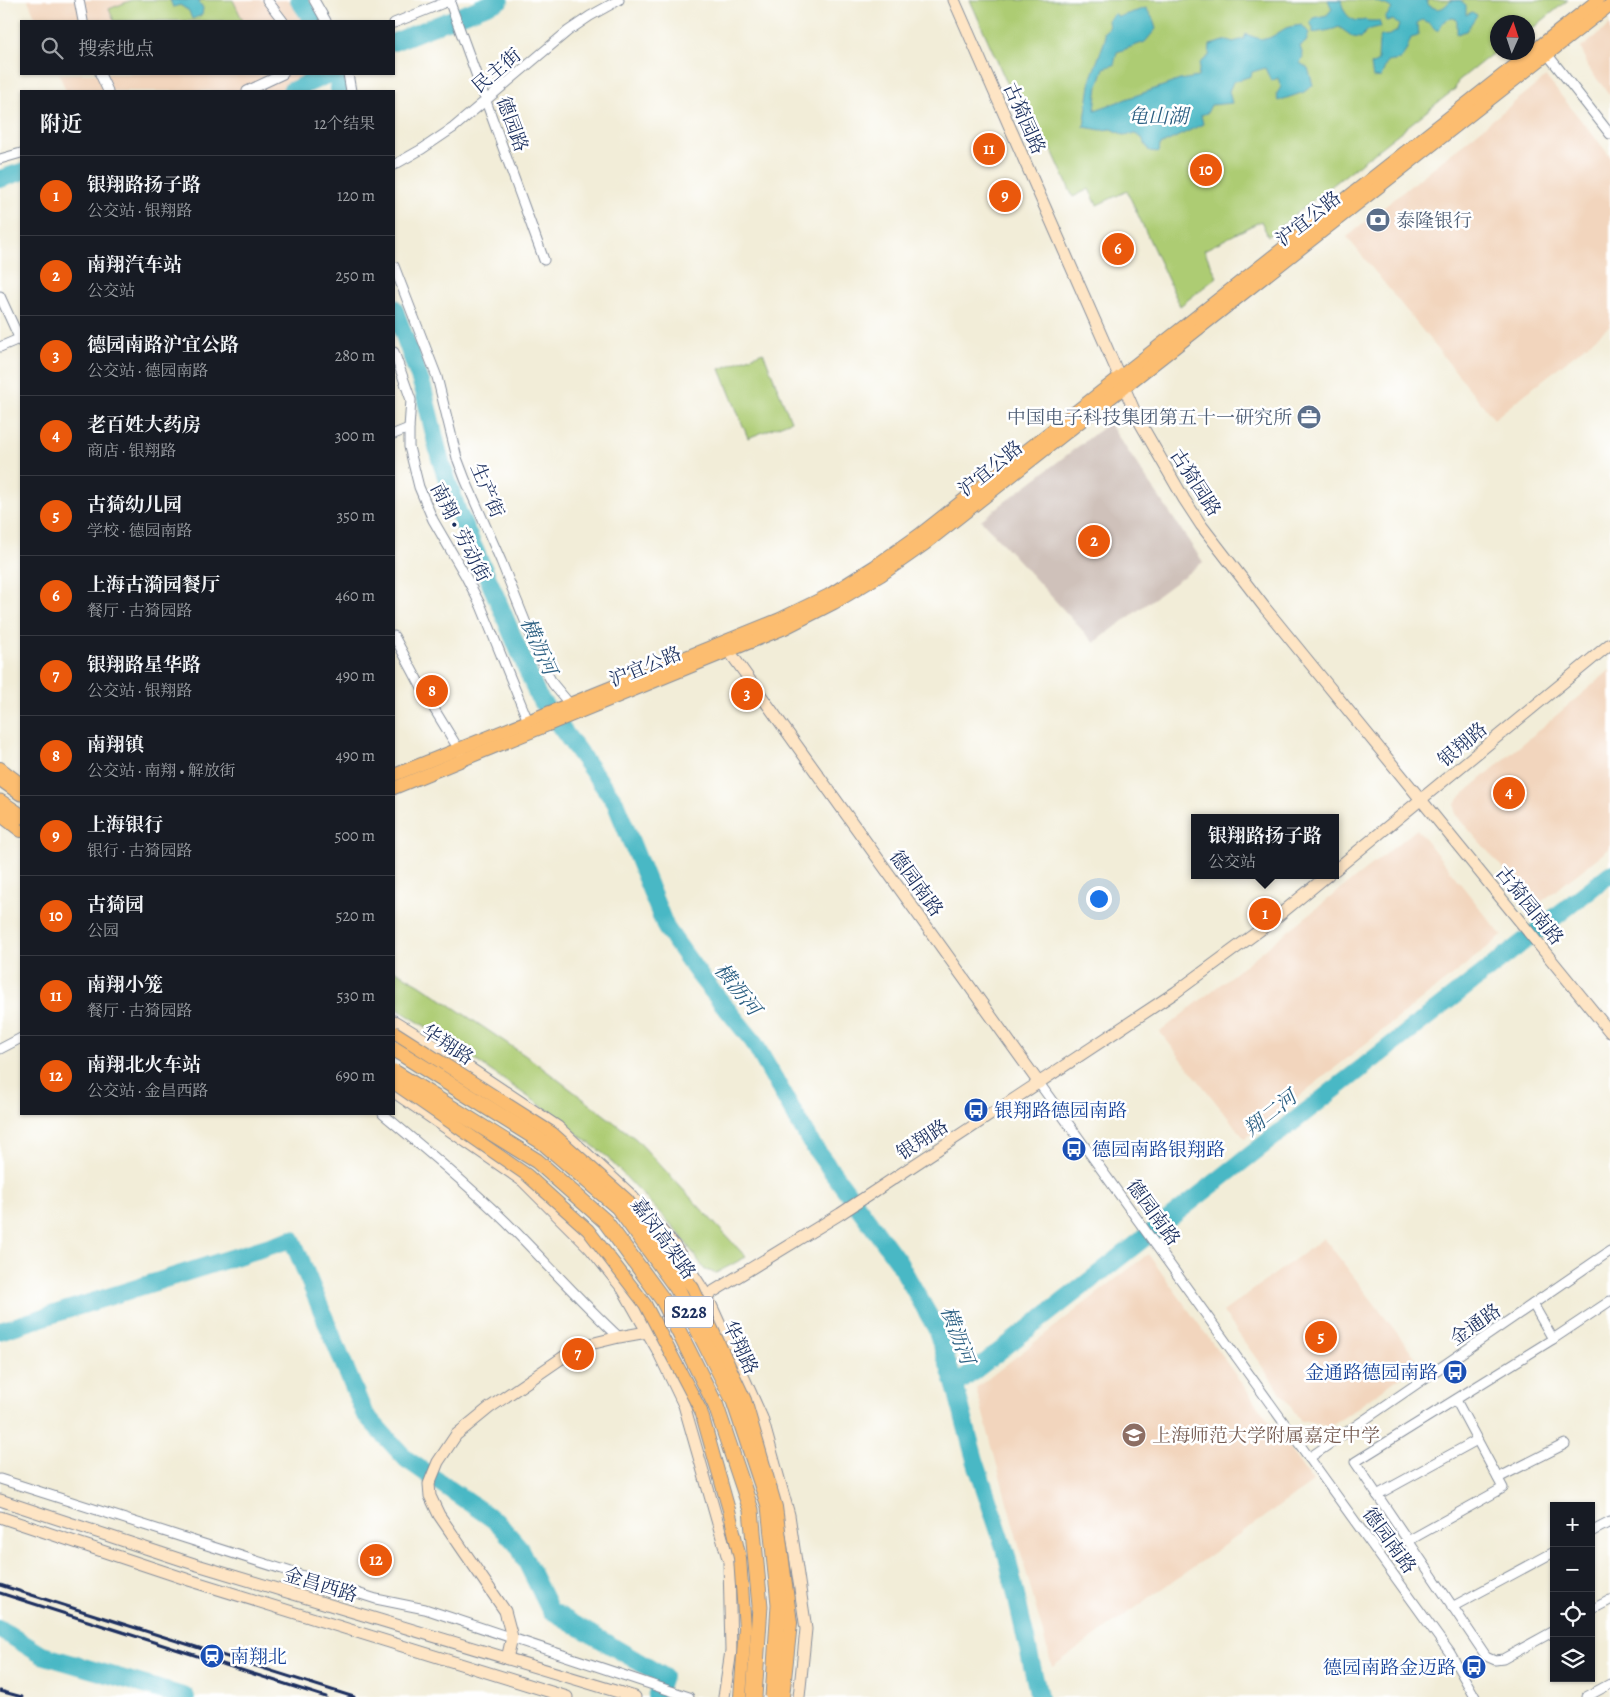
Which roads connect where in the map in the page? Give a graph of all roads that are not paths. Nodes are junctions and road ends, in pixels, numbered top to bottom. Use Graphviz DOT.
graph roads {
  1 [pos="79,0"];
  2 [pos="267,0"];
  3 [pos="314,0"];
  4 [pos="450,0"];
  5 [pos="619,0"];
  6 [pos="954,0"];
  7 [pos="1598,0"];
  8 [pos="1610,5"];
  9 [pos="82,20"];
  10 [pos="282,20"];
  11 [pos="325,20"];
  12 [pos="395,23"];
  13 [pos="1544,50"];
  14 [pos="100,75"];
  15 [pos="280,75"];
  16 [pos="348,75"];
  17 [pos="108,90"];
  18 [pos="249,90"];
  19 [pos="351,90"];
  20 [pos="485,100"];
  21 [pos="1610,134"];
  22 [pos="20,153"];
  23 [pos="0,160"];
  24 [pos="395,164"];
  25 [pos="544,260"];
  26 [pos="395,269"];
  27 [pos="0,296"];
  28 [pos="20,337"];
  29 [pos="20,339"];
  30 [pos="0,348"];
  31 [pos="395,355"];
  32 [pos="1122,382"];
  33 [pos="408,428"];
  34 [pos="395,434"];
  35 [pos="395,638"];
  36 [pos="1610,644"];
  37 [pos="726,648"];
  38 [pos="569,711"];
  39 [pos="536,722"];
  40 [pos="461,754"];
  41 [pos="0,768"];
  42 [pos="395,775"];
  43 [pos="0,778"];
  44 [pos="20,783"];
  45 [pos="395,787"];
  46 [pos="20,792"];
  47 [pos="1422,800"];
  48 [pos="0,802"];
  49 [pos="0,815"];
  50 [pos="20,815"];
  51 [pos="20,830"];
  52 [pos="1339,867"];
  53 [pos="1323,879"];
  54 [pos="395,1022"];
  55 [pos="1610,1032"];
  56 [pos="395,1033"];
  57 [pos="20,1039"];
  58 [pos="0,1049"];
  59 [pos="395,1049"];
  60 [pos="395,1073"];
  61 [pos="1039,1083"];
  62 [pos="395,1084"];
  63 [pos="395,1093"];
  64 [pos="384,1115"];
  65 [pos="1610,1251"];
  66 [pos="706,1296"];
  67 [pos="1610,1301"];
  68 [pos="1534,1304"];
  69 [pos="647,1332"];
  70 [pos="618,1336"];
  71 [pos="1553,1339"];
  72 [pos="1456,1400"];
  73 [pos="1477,1440"];
  74 [pos="1564,1444"];
  75 [pos="1309,1458"];
  76 [pos="1498,1478"];
  77 [pos="0,1479"];
  78 [pos="1377,1495"];
  79 [pos="0,1500"];
  80 [pos="0,1517"];
  81 [pos="1610,1522"];
  82 [pos="1595,1530"];
  83 [pos="1408,1541"];
  84 [pos="1550,1554"];
  85 [pos="1610,1600"];
  86 [pos="1452,1607"];
  87 [pos="1595,1608"];
  88 [pos="1550,1633"];
  89 [pos="512,1637"];
  90 [pos="507,1658"];
  91 [pos="1610,1684"];
  92 [pos="567,1697"];
  93 [pos="634,1697"];
  94 [pos="689,1697"];
  95 [pos="724,1697"];
  96 [pos="740,1697"];
  97 [pos="754,1697"];
  98 [pos="773,1697"];
  99 [pos="783,1697"];
  100 [pos="799,1697"];
  101 [pos="1475,1697"];
  102 [pos="1586,1697"];
  1 -- 9 [label="street"];
  2 -- 10 [label="street"];
  3 -- 11 [label="street"];
  4 -- 12 [label="street"];
  4 -- 20 [label="street, 德园路"];
  5 -- 20 [label="street, 民主街"];
  6 -- 32 [label="street, 古猗园路"];
  7 -- 13 [label="main road, 沪宜公路"];
  8 -- 13 [label="main road, 沪宜公路"];
  13 -- 21 [label="street"];
  13 -- 32 [label="main road, 沪宜公路"];
  14 -- 17 [label="street"];
  15 -- 18 [label="street"];
  16 -- 19 [label="street"];
  20 -- 24 [label="street, 民主街"];
  20 -- 25 [label="street, 德园路"];
  22 -- 23 [label="street"];
  26 -- 38 [label="street, 生产街"];
  27 -- 28 [label="street"];
  29 -- 30 [label="street"];
  31 -- 33 [label="street, 南翔 • 劳动街"];
  32 -- 37 [label="main road, 沪宜公路"];
  32 -- 47 [label="street, 古猗园路"];
  33 -- 34 [label="street"];
  33 -- 39 [label="street, 南翔 • 劳动街"];
  35 -- 40 [label="street"];
  36 -- 47 [label="street, 银翔路"];
  37 -- 38 [label="main road, 沪宜公路"];
  37 -- 61 [label="street, 德园南路"];
  38 -- 39 [label="main road, 沪宜公路"];
  39 -- 40 [label="main road, 沪宜公路"];
  40 -- 42 [label="main road, 沪宜公路"];
  40 -- 45 [label="main road, 沪宜公路"];
  41 -- 44 [label="main road"];
  43 -- 46 [label="highway"];
  47 -- 52 [label="street, 银翔路"];
  47 -- 55 [label="street, 古猗园南路"];
  48 -- 50 [label="highway"];
  49 -- 51 [label="main road"];
  53 -- 61 [label="street, 银翔路"];
  54 -- 66 [label="street"];
  56 -- 99 [label="main road, 华翔路, bridge"];
  57 -- 58 [label="street"];
  59 -- 98 [label="highway, 嘉闵高架路 / S228, bridge"];
  60 -- 97 [label="highway, 嘉闵高架路 / S228, bridge"];
  61 -- 66 [label="street, 银翔路"];
  61 -- 75 [label="street, 德园南路"];
  62 -- 96 [label="main road, bridge"];
  63 -- 69 [label="street"];
  64 -- 70 [label="street"];
  65 -- 68 [label="street, 金通路"];
  66 -- 69 [label="street, 银翔路"];
  66 -- 100 [label="street"];
  67 -- 71 [label="street"];
  68 -- 71 [label="street"];
  68 -- 75 [label="street, 金通路"];
  69 -- 70 [label="street, 银翔路"];
  69 -- 95 [label="street"];
  70 -- 89 [label="street, 银翔路"];
  71 -- 72 [label="street"];
  72 -- 73 [label="street"];
  72 -- 78 [label="street"];
  73 -- 76 [label="street"];
  73 -- 78 [label="street"];
  74 -- 76 [label="street"];
  75 -- 101 [label="street, 德园南路"];
  76 -- 83 [label="street"];
  77 -- 89 [label="street"];
  78 -- 83 [label="street"];
  79 -- 90 [label="street, 金昌西路"];
  80 -- 92 [label="street, 金昌西路"];
  81 -- 82 [label="street"];
  83 -- 86 [label="street"];
  84 -- 86 [label="street"];
  85 -- 87 [label="street"];
  86 -- 88 [label="street"];
  89 -- 90 [label="street"];
  89 -- 94 [label="street"];
  90 -- 93 [label="street, 金昌西路"];
  91 -- 102 [label="street"];
}
